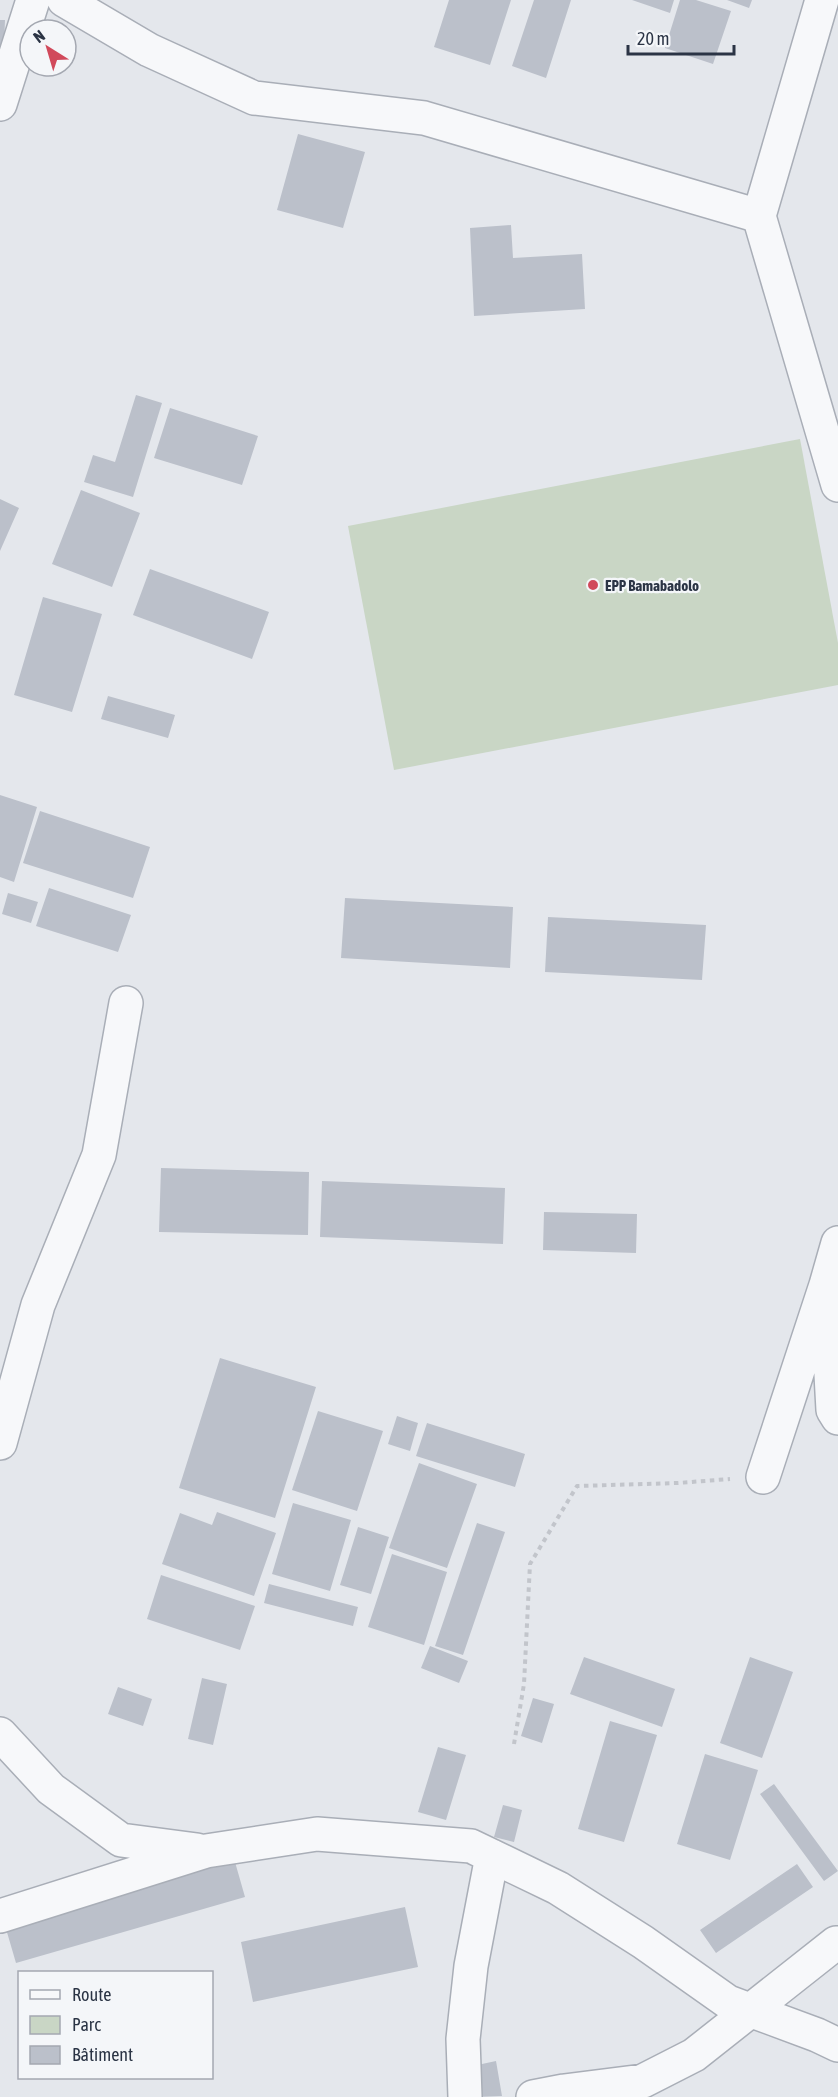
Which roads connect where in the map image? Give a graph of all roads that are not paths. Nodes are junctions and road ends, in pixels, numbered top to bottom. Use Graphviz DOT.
graph roads {
  1 [pos="33,0"];
  2 [pos="64,0"];
  3 [pos="822,0"];
  4 [pos="0,104"];
  5 [pos="759,216"];
  6 [pos="838,485"];
  7 [pos="126,1003"];
  8 [pos="838,1243"];
  9 [pos="826,1285"];
  10 [pos="838,1418"];
  11 [pos="0,1443"];
  12 [pos="763,1477"];
  13 [pos="0,1734"];
  14 [pos="206,1851"];
  15 [pos="492,1856"];
  16 [pos="0,1916"];
  17 [pos="838,1945"];
  18 [pos="750,2010"];
  19 [pos="838,2045"];
  20 [pos="622,2090"];
  21 [pos="465,2097"];
  22 [pos="532,2097"];
  1 -- 4 [label="street"];
  2 -- 5 [label="street"];
  3 -- 5 [label="street"];
  5 -- 6 [label="street"];
  7 -- 11 [label="street"];
  8 -- 9 [label="street"];
  9 -- 10 [label="street"];
  9 -- 12 [label="street"];
  13 -- 14 [label="street"];
  14 -- 15 [label="street"];
  14 -- 16 [label="street"];
  15 -- 18 [label="street"];
  15 -- 21 [label="street"];
  17 -- 18 [label="street"];
  18 -- 19 [label="street"];
  18 -- 20 [label="street"];
  20 -- 22 [label="street"];
}
